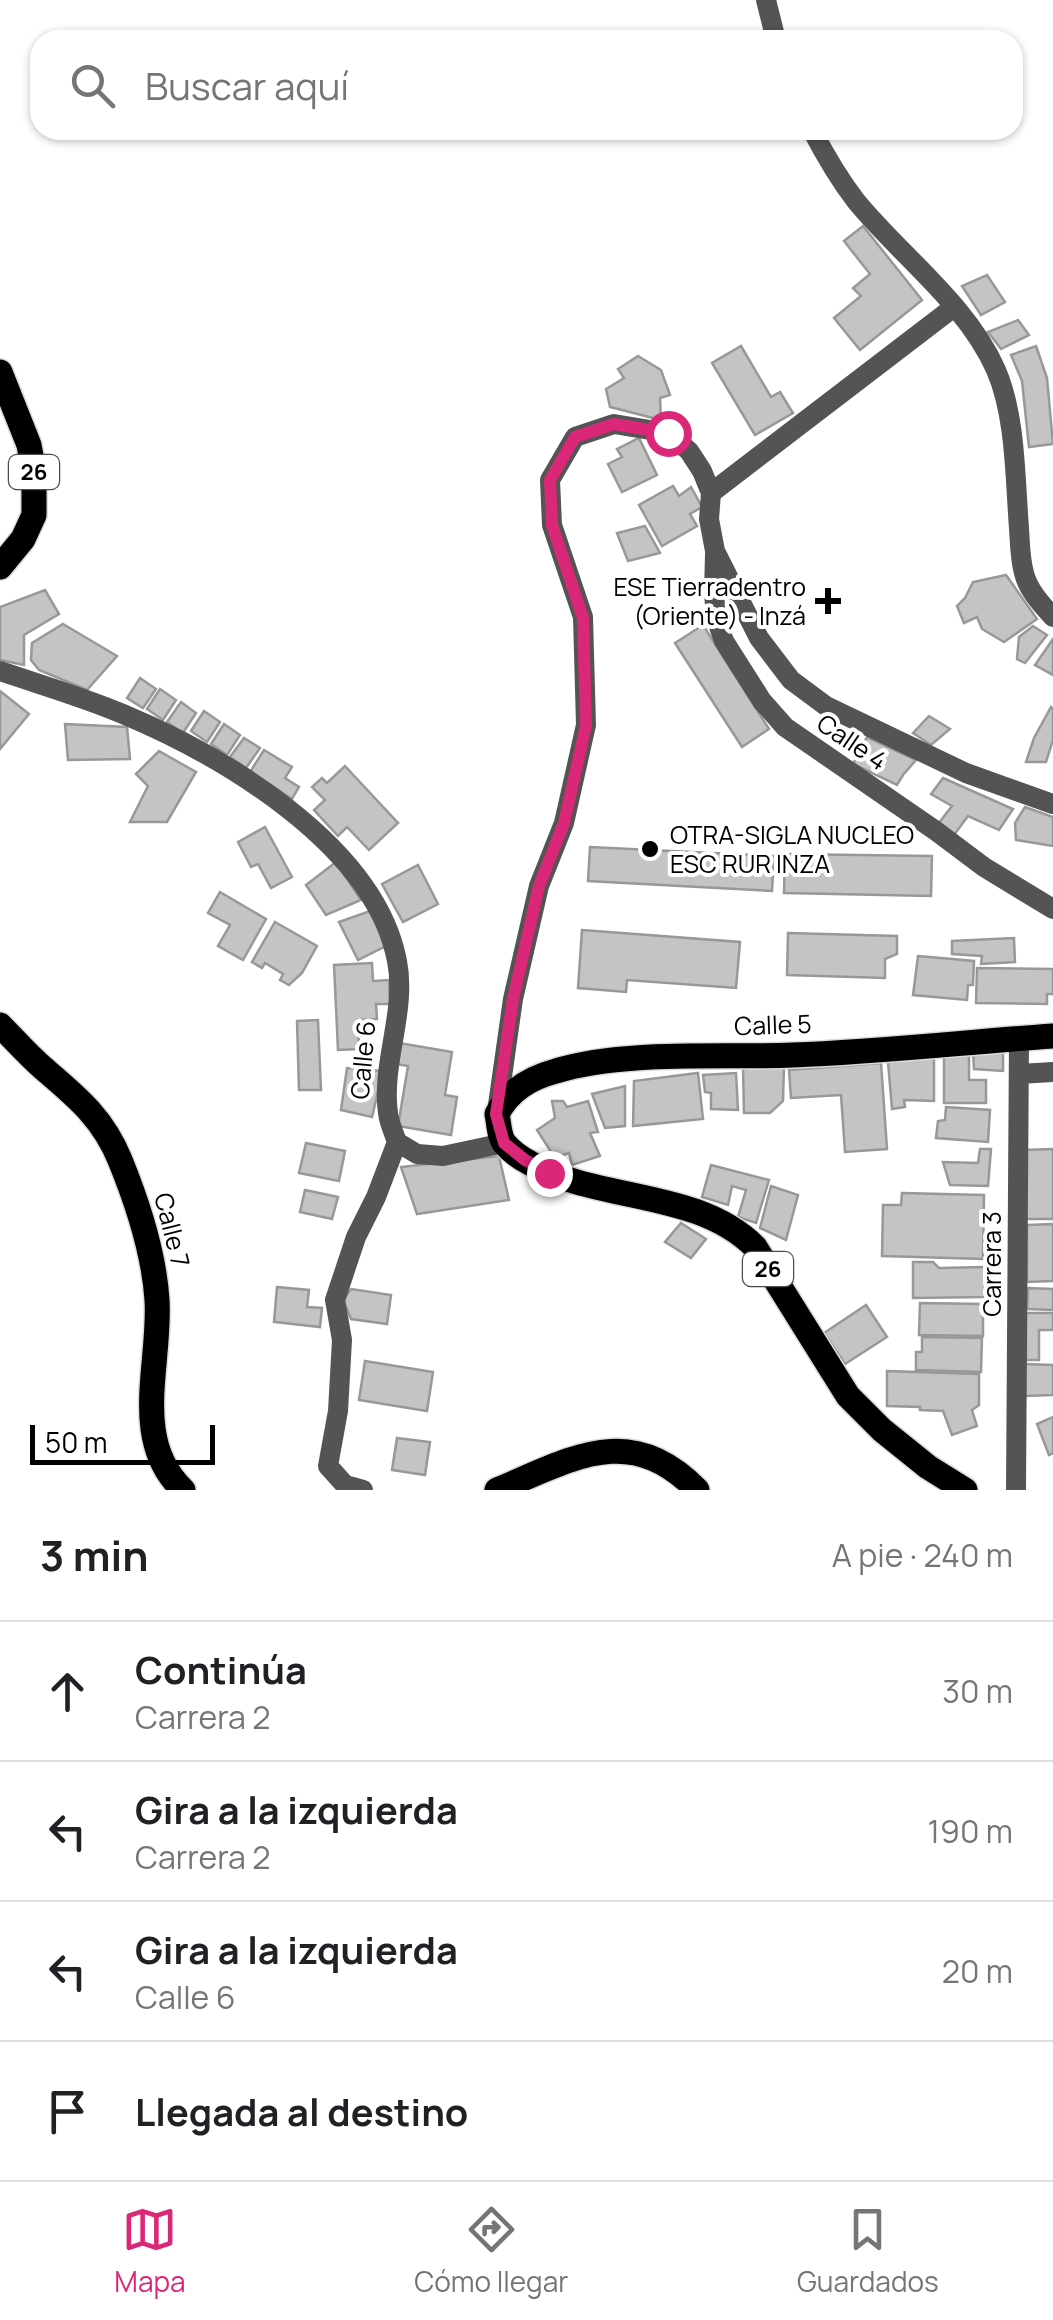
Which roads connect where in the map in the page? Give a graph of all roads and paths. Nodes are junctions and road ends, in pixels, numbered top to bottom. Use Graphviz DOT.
graph roads {
  1 [pos="766,0"];
  2 [pos="774,30"];
  3 [pos="817,140"];
  4 [pos="954,307"];
  5 [pos="0,372"];
  6 [pos="711,494"];
  7 [pos="715,551"];
  8 [pos="0,567"];
  9 [pos="1053,617"];
  10 [pos="0,671"];
  11 [pos="1053,804"];
  12 [pos="1053,909"];
  13 [pos="0,1025"];
  14 [pos="1053,1036"];
  15 [pos="1019,1038"];
  16 [pos="1053,1072"];
  17 [pos="1019,1074"];
  18 [pos="500,1107"];
  19 [pos="397,1142"];
  20 [pos="504,1143"];
  21 [pos="183,1490"];
  22 [pos="362,1490"];
  23 [pos="498,1490"];
  24 [pos="697,1490"];
  25 [pos="965,1490"];
  26 [pos="1016,1490"];
  1 -- 2 [label="street"];
  3 -- 4 [label="street"];
  4 -- 6 [label="street"];
  4 -- 9 [label="street"];
  5 -- 8 [label="main road, 26"];
  6 -- 7 [label="street, Calle 4"];
  6 -- 18 [label="street"];
  7 -- 11 [label="street, Calle 4"];
  7 -- 12 [label="street, Calle 4"];
  10 -- 19 [label="street, Calle 6"];
  13 -- 21 [label="main road, Calle 7"];
  14 -- 15 [label="main road, Calle 5"];
  15 -- 17 [label="street, Carrera 3"];
  15 -- 18 [label="main road, Calle 5"];
  16 -- 17 [label="street"];
  17 -- 26 [label="street, Carrera 3"];
  18 -- 20 [label="main road"];
  19 -- 20 [label="street"];
  19 -- 22 [label="street"];
  20 -- 25 [label="main road, 26"];
  23 -- 24 [label="main road"];
}
